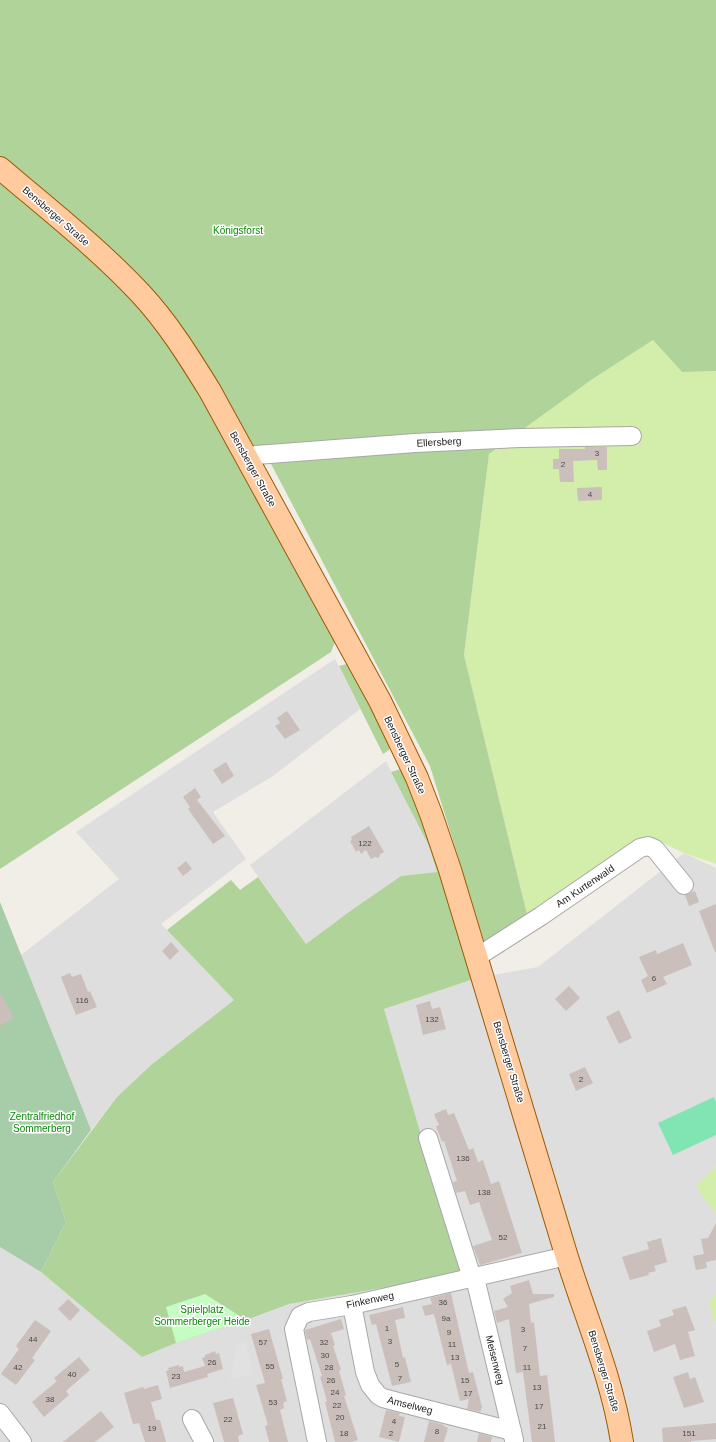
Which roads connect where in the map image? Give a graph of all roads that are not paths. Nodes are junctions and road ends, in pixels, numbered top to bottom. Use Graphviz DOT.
graph roads {
  1 [pos="0,168"];
  2 [pos="632,436"];
  3 [pos="247,458"];
  4 [pos="684,885"];
  5 [pos="477,957"];
  6 [pos="428,1138"];
  7 [pos="567,1256"];
  8 [pos="473,1278"];
  9 [pos="352,1304"];
  10 [pos="0,1413"];
  11 [pos="192,1419"];
  12 [pos="513,1436"];
  13 [pos="22,1442"];
  14 [pos="204,1442"];
  15 [pos="317,1442"];
  16 [pos="622,1442"];
  1 -- 3 [label="main road, Bensberger Straße"];
  2 -- 3 [label="street, Ellersberg"];
  3 -- 5 [label="main road, Bensberger Straße"];
  4 -- 5 [label="street, Am Kurtenwald"];
  5 -- 7 [label="main road, Bensberger Straße"];
  6 -- 8 [label="street"];
  7 -- 8 [label="street, Finkenweg"];
  7 -- 16 [label="main road, Bensberger Straße"];
  8 -- 9 [label="street, Finkenweg"];
  8 -- 12 [label="street, Meisenweg"];
  9 -- 12 [label="street, Amselweg"];
  9 -- 15 [label="street, Finkenweg"];
  10 -- 13 [label="street"];
  11 -- 14 [label="street"];
}
